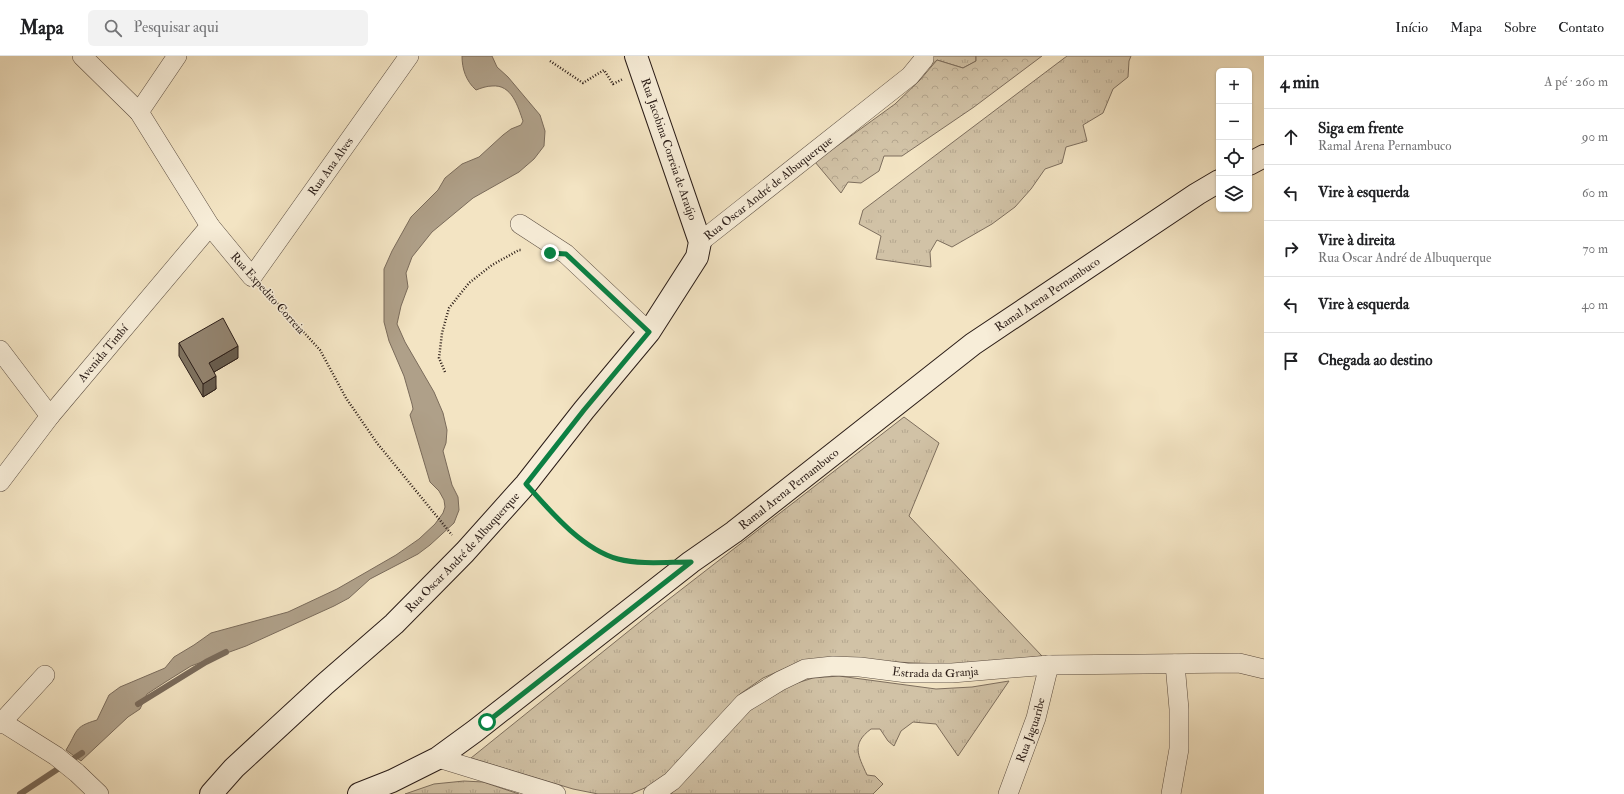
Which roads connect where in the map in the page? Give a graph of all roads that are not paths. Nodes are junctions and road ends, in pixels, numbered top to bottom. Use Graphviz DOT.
graph roads {
  1 [pos="82,56"];
  2 [pos="177,56"];
  3 [pos="409,56"];
  4 [pos="924,56"];
  5 [pos="639,63"];
  6 [pos="139,112"];
  7 [pos="1264,156"];
  8 [pos="1252,162"];
  9 [pos="1216,183"];
  10 [pos="520,224"];
  11 [pos="210,226"];
  12 [pos="700,242"];
  13 [pos="252,277"];
  14 [pos="649,332"];
  15 [pos="0,350"];
  16 [pos="50,416"];
  17 [pos="0,482"];
  18 [pos="1175,664"];
  19 [pos="1049,665"];
  20 [pos="1264,668"];
  21 [pos="45,675"];
  22 [pos="1,723"];
  23 [pos="438,758"];
  24 [pos="99,794"];
  25 [pos="211,794"];
  26 [pos="359,794"];
  27 [pos="556,794"];
  28 [pos="653,794"];
  29 [pos="1008,794"];
  30 [pos="1171,794"];
  1 -- 6 [label="street, Rua Expedito Correia"];
  2 -- 6 [label="street"];
  3 -- 13 [label="street, Rua Ana Alves"];
  4 -- 12 [label="street, Rua Oscar André de Albuquerque"];
  5 -- 12 [label="main road, Rua Jacobina Correia de Araújo"];
  6 -- 11 [label="street, Rua Expedito Correia"];
  7 -- 8 [label="main road"];
  9 -- 23 [label="main road, Ramal Arena Pernambuco"];
  10 -- 14 [label="street"];
  11 -- 13 [label="street, Rua Expedito Correia"];
  11 -- 16 [label="street, Avenida Timbí"];
  12 -- 14 [label="main road, Rua Oscar André de Albuquerque"];
  14 -- 25 [label="main road, Rua Oscar André de Albuquerque"];
  15 -- 16 [label="street"];
  16 -- 17 [label="street, Avenida Timbí"];
  18 -- 19 [label="street, Estrada da Granja"];
  18 -- 20 [label="street, Estrada da Granja"];
  18 -- 30 [label="street"];
  19 -- 28 [label="street, Estrada da Granja"];
  19 -- 29 [label="street, Rua Jaguaribe"];
  21 -- 22 [label="street"];
  22 -- 24 [label="street"];
  23 -- 26 [label="main road, Ramal Arena Pernambuco"];
  23 -- 27 [label="street"];
}
